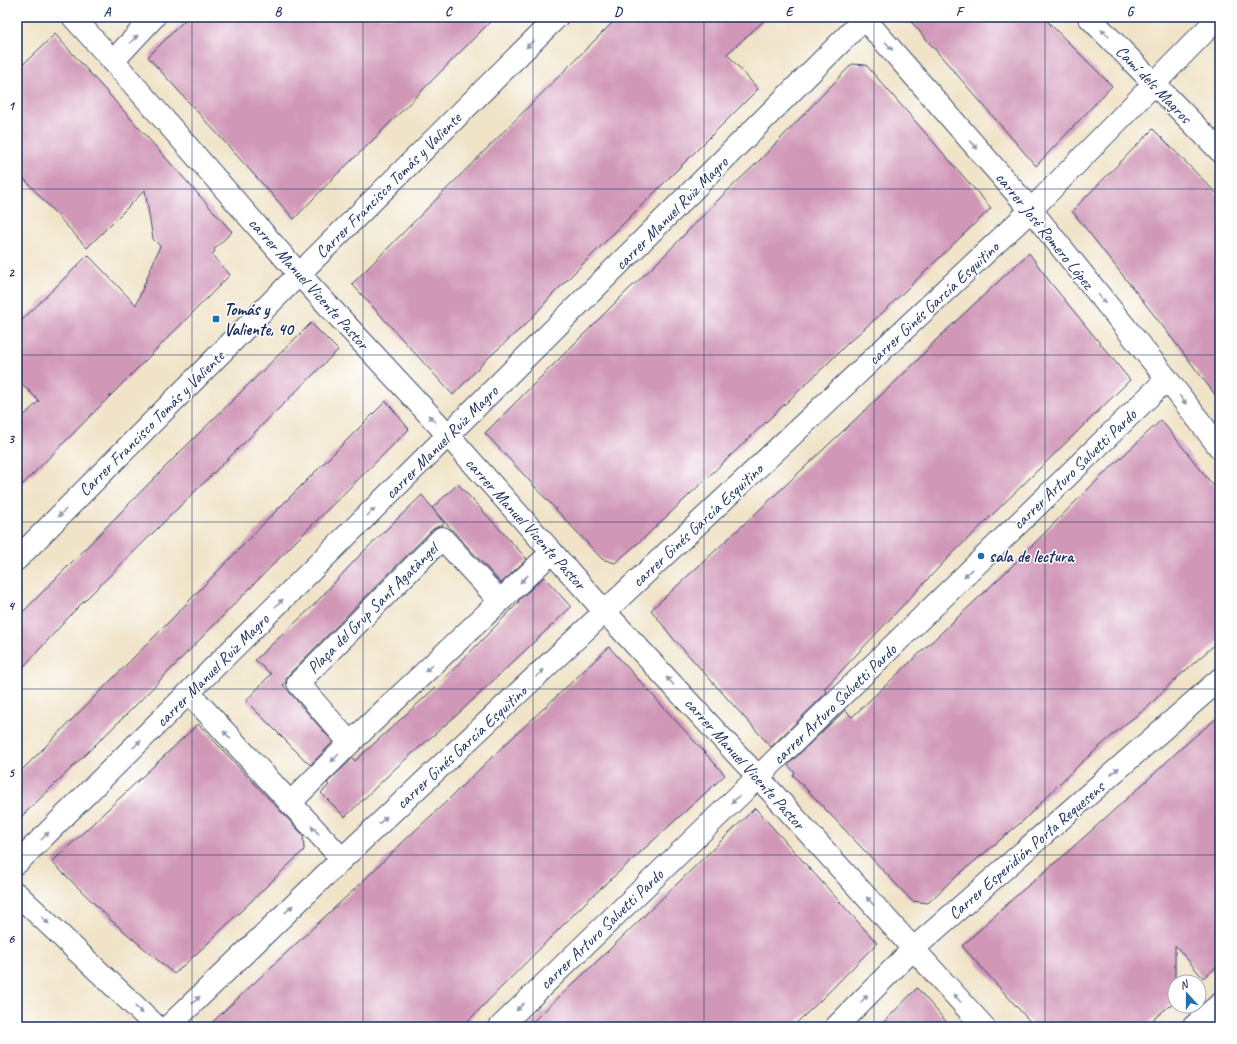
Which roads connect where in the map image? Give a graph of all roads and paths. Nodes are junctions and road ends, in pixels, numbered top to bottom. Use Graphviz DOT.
graph roads {
  1 [pos="73,17"];
  2 [pos="154,17"];
  3 [pos="557,17"];
  4 [pos="1089,17"];
  5 [pos="1219,17"];
  6 [pos="864,18"];
  7 [pos="113,61"];
  8 [pos="1154,84"];
  9 [pos="1220,151"];
  10 [pos="1031,210"];
  11 [pos="299,274"];
  12 [pos="1167,379"];
  13 [pos="448,435"];
  14 [pos="1220,448"];
  15 [pos="552,552"];
  16 [pos="17,559"];
  17 [pos="500,601"];
  18 [pos="606,612"];
  19 [pos="1220,678"];
  20 [pos="188,693"];
  21 [pos="350,743"];
  22 [pos="758,777"];
  23 [pos="290,802"];
  24 [pos="342,859"];
  25 [pos="17,863"];
  26 [pos="17,894"];
  27 [pos="914,949"];
  28 [pos="1220,1004"];
  29 [pos="157,1027"];
  30 [pos="168,1027"];
  31 [pos="500,1027"];
  32 [pos="836,1027"];
  33 [pos="984,1027"];
  34 [pos="1193,1027"];
  1 -- 7 [label="street, carrer Manuel Vicente Pastor"];
  7 -- 2 [label="street, one-way"];
  3 -- 11 [label="street, Carrer Francisco Tomás y Valiente, one-way"];
  8 -- 4 [label="street, Camí dels Magros, one-way"];
  5 -- 8 [label="street, carrer Ginés García Esquitino"];
  6 -- 10 [label="street, carrer José Romero López, one-way"];
  6 -- 13 [label="street, carrer Manuel Ruiz Magro"];
  7 -- 11 [label="street, carrer Manuel Vicente Pastor"];
  8 -- 9 [label="street, Camí dels Magros"];
  8 -- 10 [label="street, carrer Ginés García Esquitino"];
  10 -- 12 [label="street, carrer José Romero López, one-way"];
  10 -- 18 [label="street, carrer Ginés García Esquitino"];
  13 -- 11 [label="street, carrer Manuel Vicente Pastor, one-way"];
  11 -- 16 [label="street, Carrer Francisco Tomás y Valiente, one-way"];
  12 -- 14 [label="street, carrer José Romero López, one-way"];
  12 -- 22 [label="street, carrer Arturo Salvetti Pardo, one-way"];
  13 -- 15 [label="street, carrer Manuel Vicente Pastor"];
  20 -- 13 [label="street, carrer Manuel Ruiz Magro, one-way"];
  15 -- 17 [label="street, one-way"];
  15 -- 18 [label="street, carrer Manuel Vicente Pastor"];
  17 -- 21 [label="street, one-way"];
  17 -- 21 [label="street, Plaça del Grup Sant Agatàngel"];
  22 -- 18 [label="street, carrer Manuel Vicente Pastor, one-way"];
  24 -- 18 [label="street, carrer Ginés García Esquitino, one-way"];
  27 -- 19 [label="street, Carrer Esperidión Porta Requesens, one-way"];
  23 -- 20 [label="street, one-way"];
  25 -- 20 [label="street, carrer Manuel Ruiz Magro, one-way"];
  21 -- 23 [label="street, one-way"];
  27 -- 22 [label="street, carrer Manuel Vicente Pastor, one-way"];
  22 -- 31 [label="street, carrer Arturo Salvetti Pardo, one-way"];
  24 -- 23 [label="street, one-way"];
  30 -- 24 [label="street, carrer Ginés García Esquitino, one-way"];
  26 -- 29 [label="street, one-way"];
  32 -- 27 [label="street, Carrer Esperidión Porta Requesens, one-way"];
  33 -- 27 [label="street, carrer Manuel Vicente Pastor, one-way"];
  28 -- 34 [label="street"];
}
